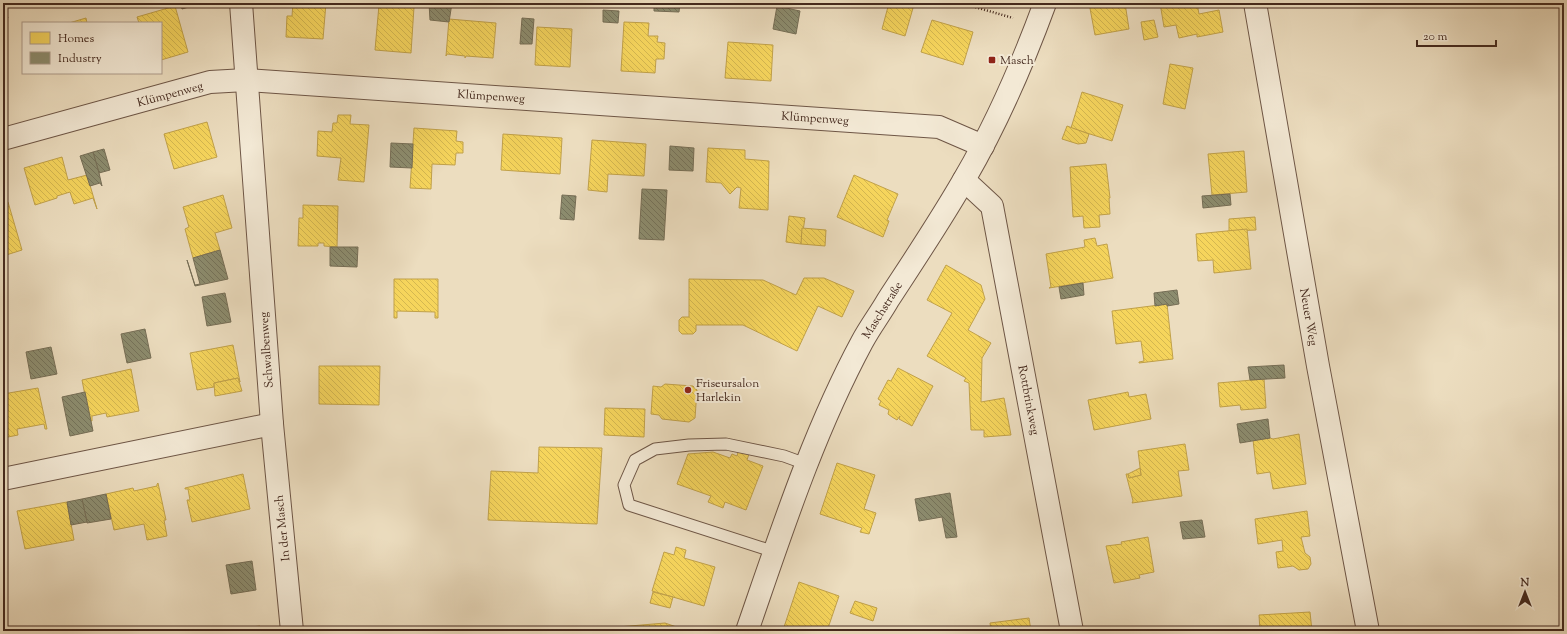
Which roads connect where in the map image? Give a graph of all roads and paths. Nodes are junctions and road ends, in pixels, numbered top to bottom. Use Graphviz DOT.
graph roads {
  1 [pos="241,3"];
  2 [pos="961,3"];
  3 [pos="1044,3"];
  4 [pos="1255,3"];
  5 [pos="1036,25"];
  6 [pos="246,80"];
  7 [pos="3,139"];
  8 [pos="983,146"];
  9 [pos="964,180"];
  10 [pos="272,424"];
  11 [pos="806,464"];
  12 [pos="3,479"];
  13 [pos="774,552"];
  14 [pos="292,631"];
  15 [pos="747,631"];
  16 [pos="1072,631"];
  17 [pos="1368,631"];
  1 -- 6 [label="street, Schwalbenweg"];
  2 -- 5 [label="path"];
  3 -- 5 [label="street, Maschstraße"];
  4 -- 17 [label="street, Neuer Weg"];
  5 -- 8 [label="street, Maschstraße"];
  6 -- 7 [label="street, Klümpenweg"];
  6 -- 8 [label="street, Klümpenweg"];
  6 -- 10 [label="street, Schwalbenweg"];
  8 -- 9 [label="street, Maschstraße"];
  9 -- 11 [label="street, Maschstraße"];
  9 -- 16 [label="street, Rottbrinkweg"];
  10 -- 12 [label="street"];
  10 -- 14 [label="street, In der Masch"];
  11 -- 13 [label="street, Maschstraße"];
  11 -- 13 [label="lane"];
  13 -- 15 [label="street, Maschstraße"];
}
